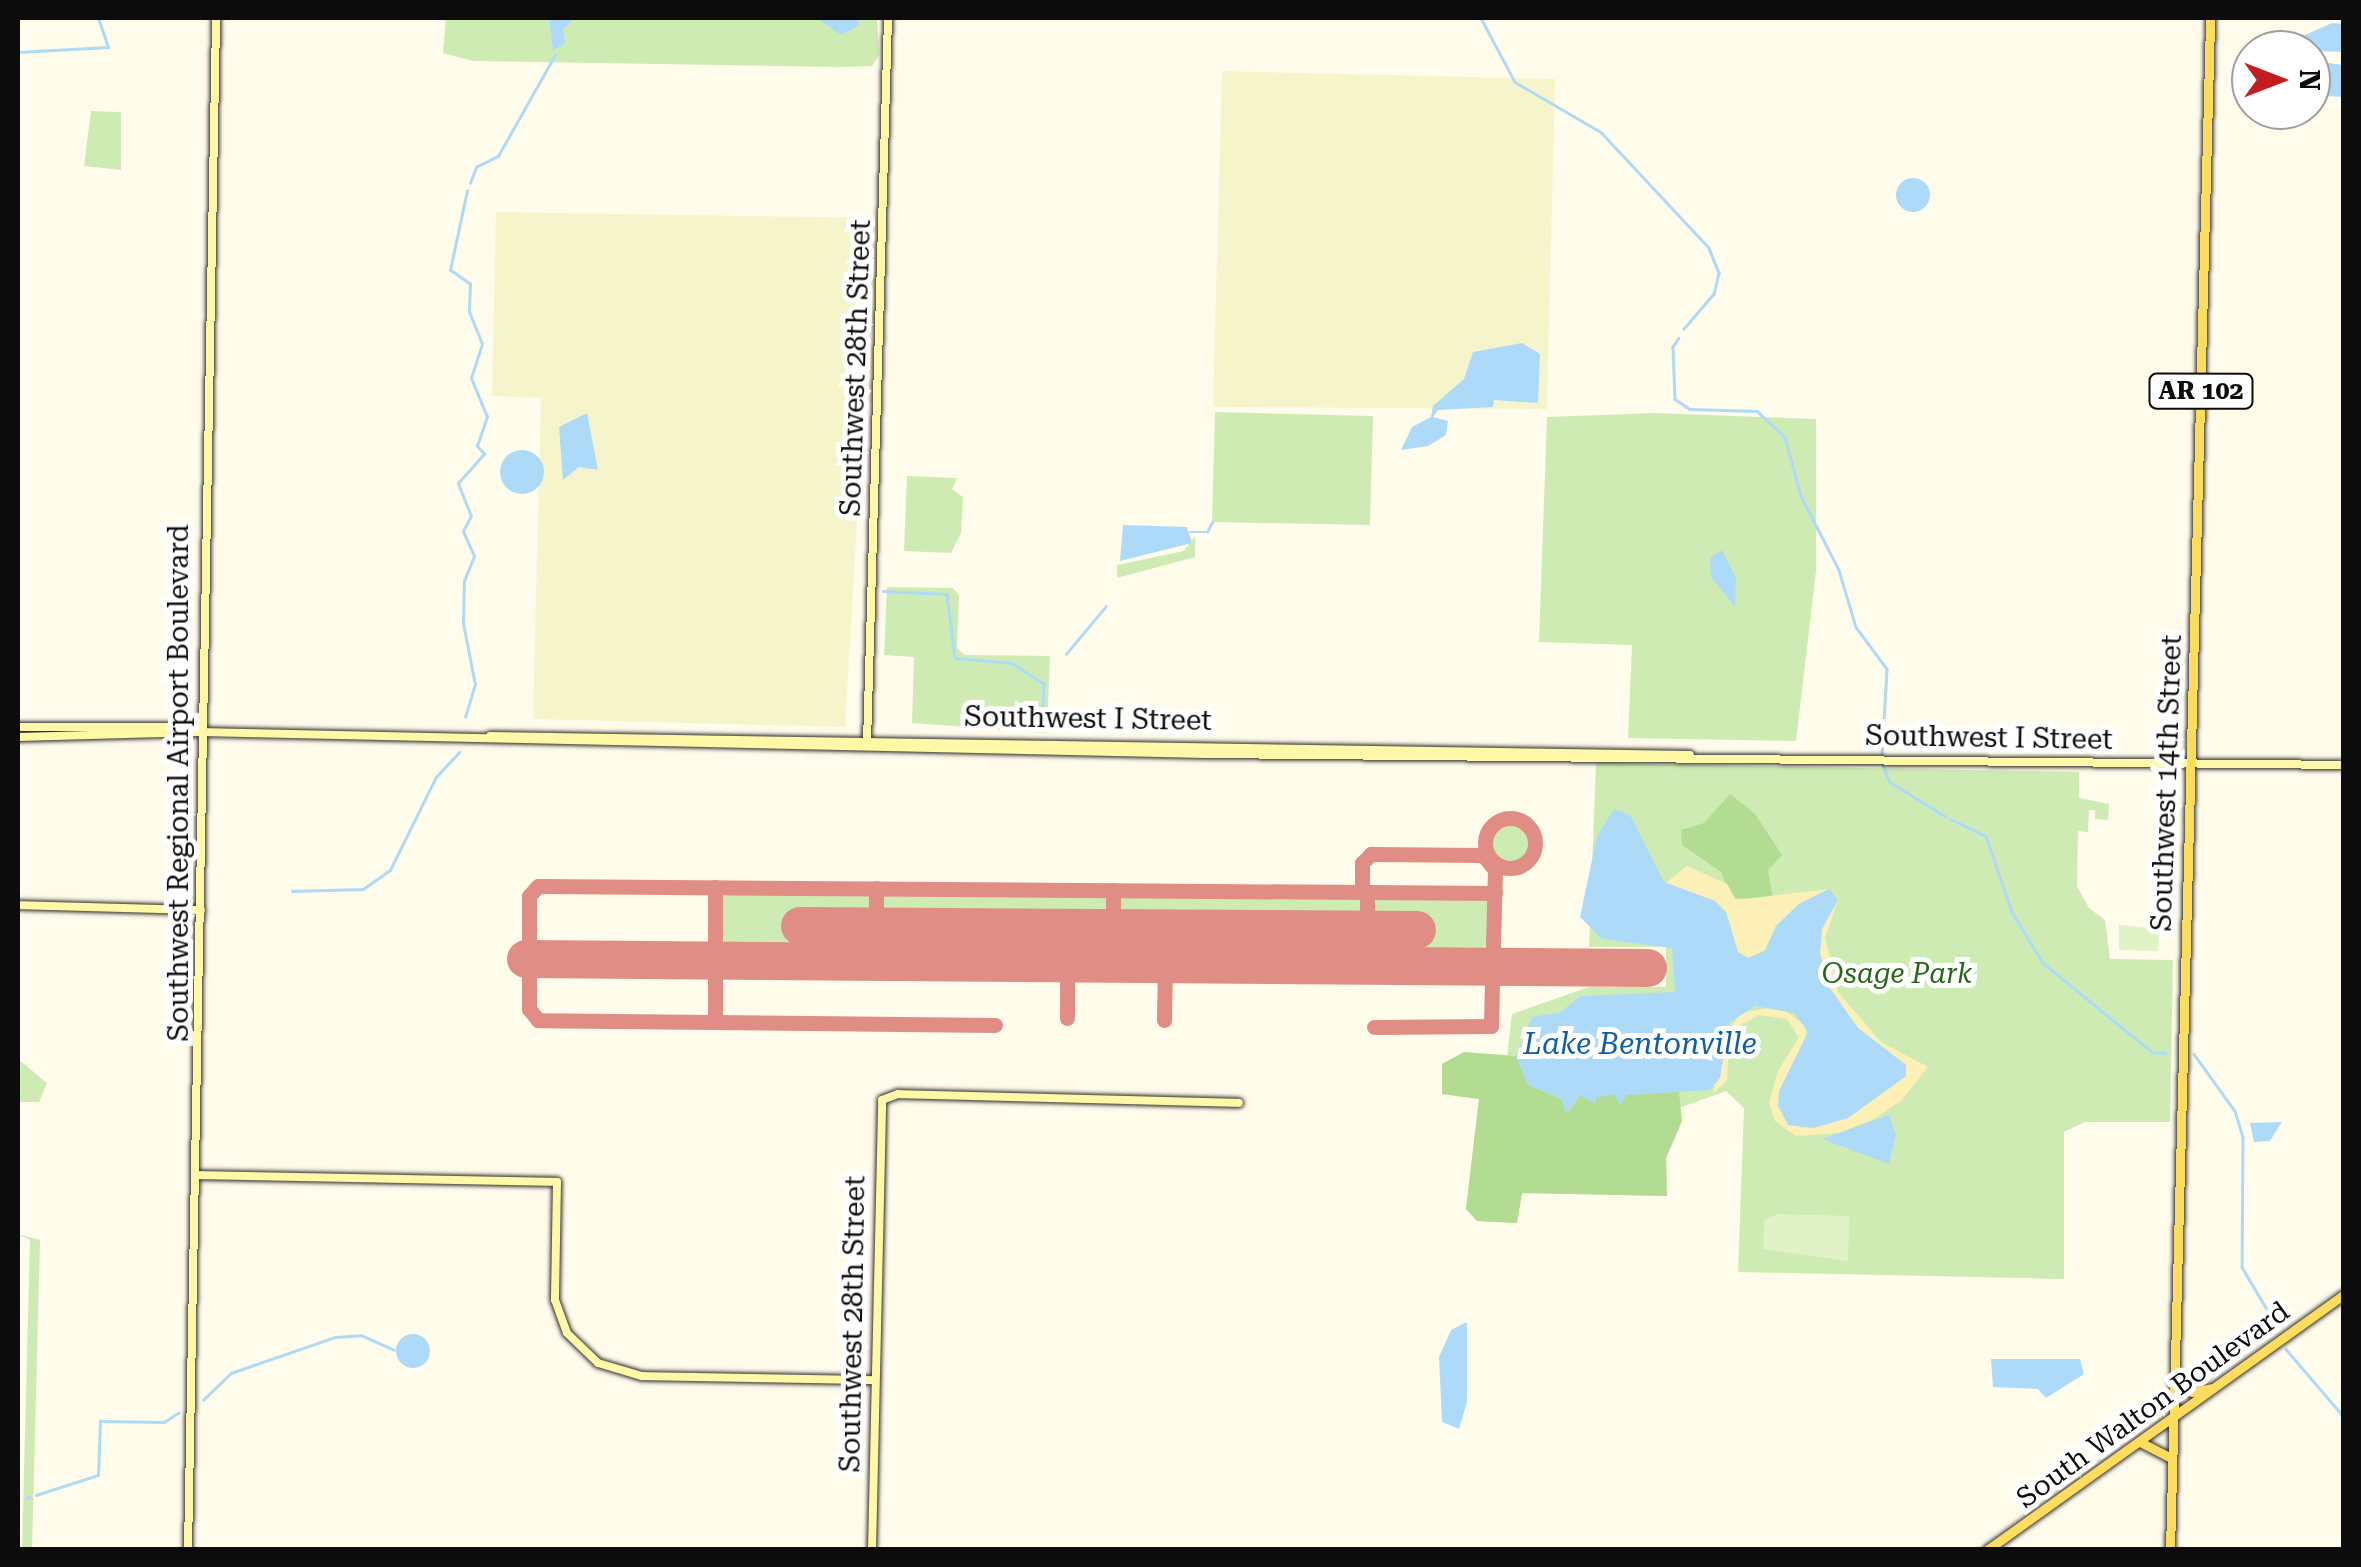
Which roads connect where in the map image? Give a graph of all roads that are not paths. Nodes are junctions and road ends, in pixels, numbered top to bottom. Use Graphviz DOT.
graph roads {
  1 [pos="216,18"];
  2 [pos="888,18"];
  3 [pos="2210,18"];
  4 [pos="18,728"];
  5 [pos="199,732"];
  6 [pos="18,737"];
  7 [pos="867,743"];
  8 [pos="2190,764"];
  9 [pos="2344,765"];
  10 [pos="18,906"];
  11 [pos="201,910"];
  12 [pos="1239,1103"];
  13 [pos="198,1175"];
  14 [pos="2344,1294"];
  15 [pos="875,1380"];
  16 [pos="2173,1380"];
  17 [pos="2217,1386"];
  18 [pos="2172,1419"];
  19 [pos="2140,1442"];
  20 [pos="2172,1458"];
  21 [pos="188,1550"];
  22 [pos="872,1550"];
  23 [pos="1987,1550"];
  24 [pos="2170,1550"];
  1 -- 5 [label="main road, Southwest Regional Airport Boulevard"];
  2 -- 7 [label="main road, Southwest 28th Street"];
  3 -- 8 [label="main road, Southwest 14th Street / AR 102"];
  4 -- 5 [label="main road, Southwest I Street"];
  5 -- 6 [label="main road, Southwest I Street"];
  5 -- 7 [label="main road, Southwest I Street"];
  5 -- 11 [label="main road, Southwest Regional Airport Boulevard"];
  7 -- 8 [label="main road, Southwest I Street"];
  8 -- 9 [label="main road, Southwest I Street"];
  8 -- 16 [label="main road, Southwest 14th Street / AR 102"];
  10 -- 11 [label="main road"];
  11 -- 13 [label="main road, Southwest Regional Airport Boulevard"];
  12 -- 15 [label="main road, Southwest 28th Street"];
  13 -- 15 [label="main road"];
  13 -- 21 [label="main road, Southwest Regional Airport Boulevard"];
  14 -- 17 [label="main road, South Walton Boulevard"];
  15 -- 22 [label="main road, Southwest 28th Street"];
  16 -- 17 [label="main road"];
  16 -- 18 [label="main road, Southwest 14th Street / AR 102"];
  17 -- 18 [label="main road, South Walton Boulevard"];
  18 -- 19 [label="main road, South Walton Boulevard"];
  18 -- 20 [label="main road, Southwest 14th Street / AR 102"];
  19 -- 20 [label="main road"];
  19 -- 23 [label="main road, South Walton Boulevard"];
  20 -- 24 [label="main road, Southwest 14th Street / AR 102"];
}
